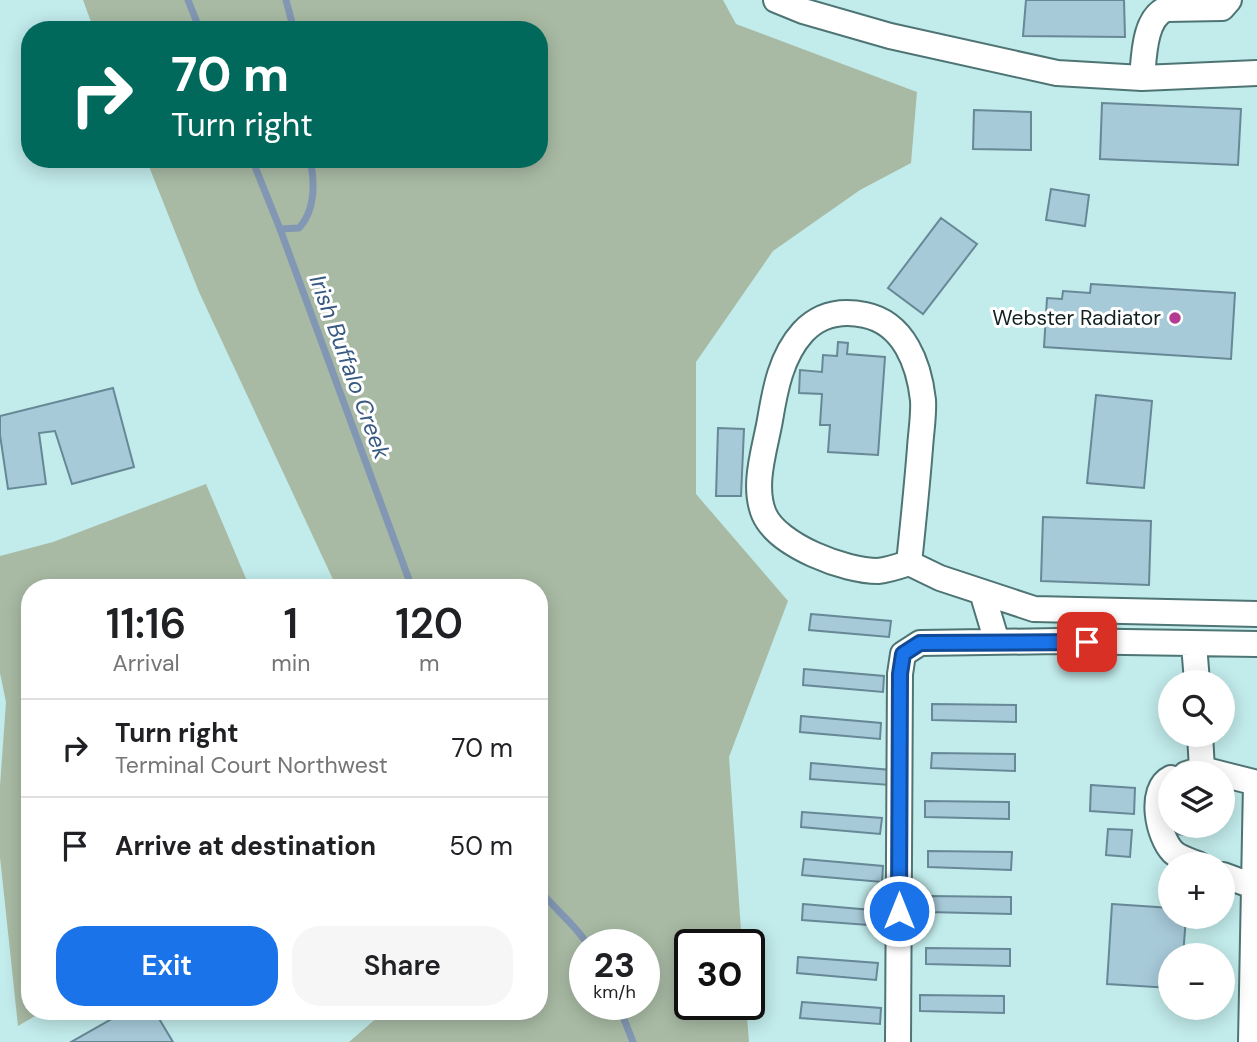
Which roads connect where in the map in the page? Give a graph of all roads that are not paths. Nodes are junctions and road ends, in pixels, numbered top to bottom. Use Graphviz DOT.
graph roads {
  1 [pos="776,0"];
  2 [pos="1229,0"];
  3 [pos="1257,73"];
  4 [pos="1142,78"];
  5 [pos="909,564"];
  6 [pos="982,592"];
  7 [pos="1257,614"];
  8 [pos="997,642"];
  9 [pos="1194,643"];
  10 [pos="1257,644"];
  11 [pos="1196,670"];
  12 [pos="1235,779"];
  13 [pos="1256,783"];
  14 [pos="1235,883"];
  15 [pos="1255,896"];
  16 [pos="898,1042"];
  17 [pos="1251,1042"];
  1 -- 4 [label="street"];
  2 -- 4 [label="street"];
  3 -- 4 [label="street"];
  5 -- 5 [label="street"];
  5 -- 6 [label="street"];
  6 -- 7 [label="street"];
  6 -- 8 [label="street"];
  8 -- 9 [label="street"];
  8 -- 16 [label="street"];
  9 -- 10 [label="street"];
  9 -- 11 [label="street"];
  12 -- 13 [label="street"];
  13 -- 15 [label="street"];
  14 -- 15 [label="street"];
  15 -- 17 [label="street"];
}
